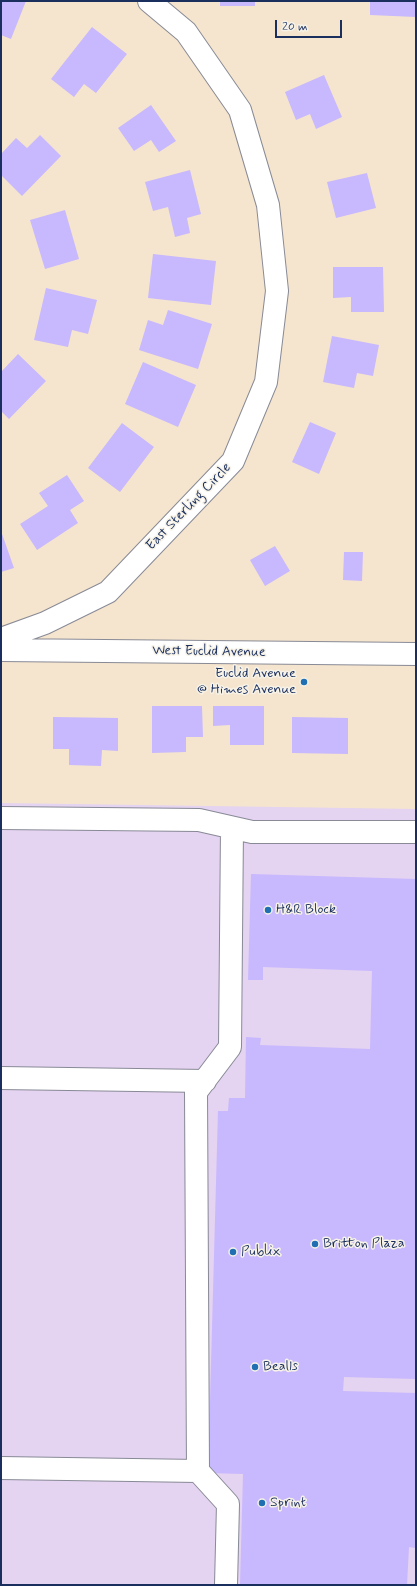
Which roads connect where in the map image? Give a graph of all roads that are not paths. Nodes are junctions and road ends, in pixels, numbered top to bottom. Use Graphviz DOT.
graph roads {
  1 [pos="149,1"];
  2 [pos="1,639"];
  3 [pos="1,650"];
  4 [pos="416,654"];
  5 [pos="1,818"];
  6 [pos="232,828"];
  7 [pos="416,832"];
  8 [pos="1,1078"];
  9 [pos="205,1080"];
  10 [pos="1,1468"];
  11 [pos="198,1471"];
  12 [pos="226,1585"];
  1 -- 2 [label="street, East Sterling Circle"];
  3 -- 4 [label="street, West Euclid Avenue"];
  5 -- 6 [label="street"];
  6 -- 7 [label="street"];
  6 -- 9 [label="street"];
  8 -- 9 [label="street"];
  9 -- 11 [label="street"];
  10 -- 11 [label="street"];
  11 -- 12 [label="street"];
}
